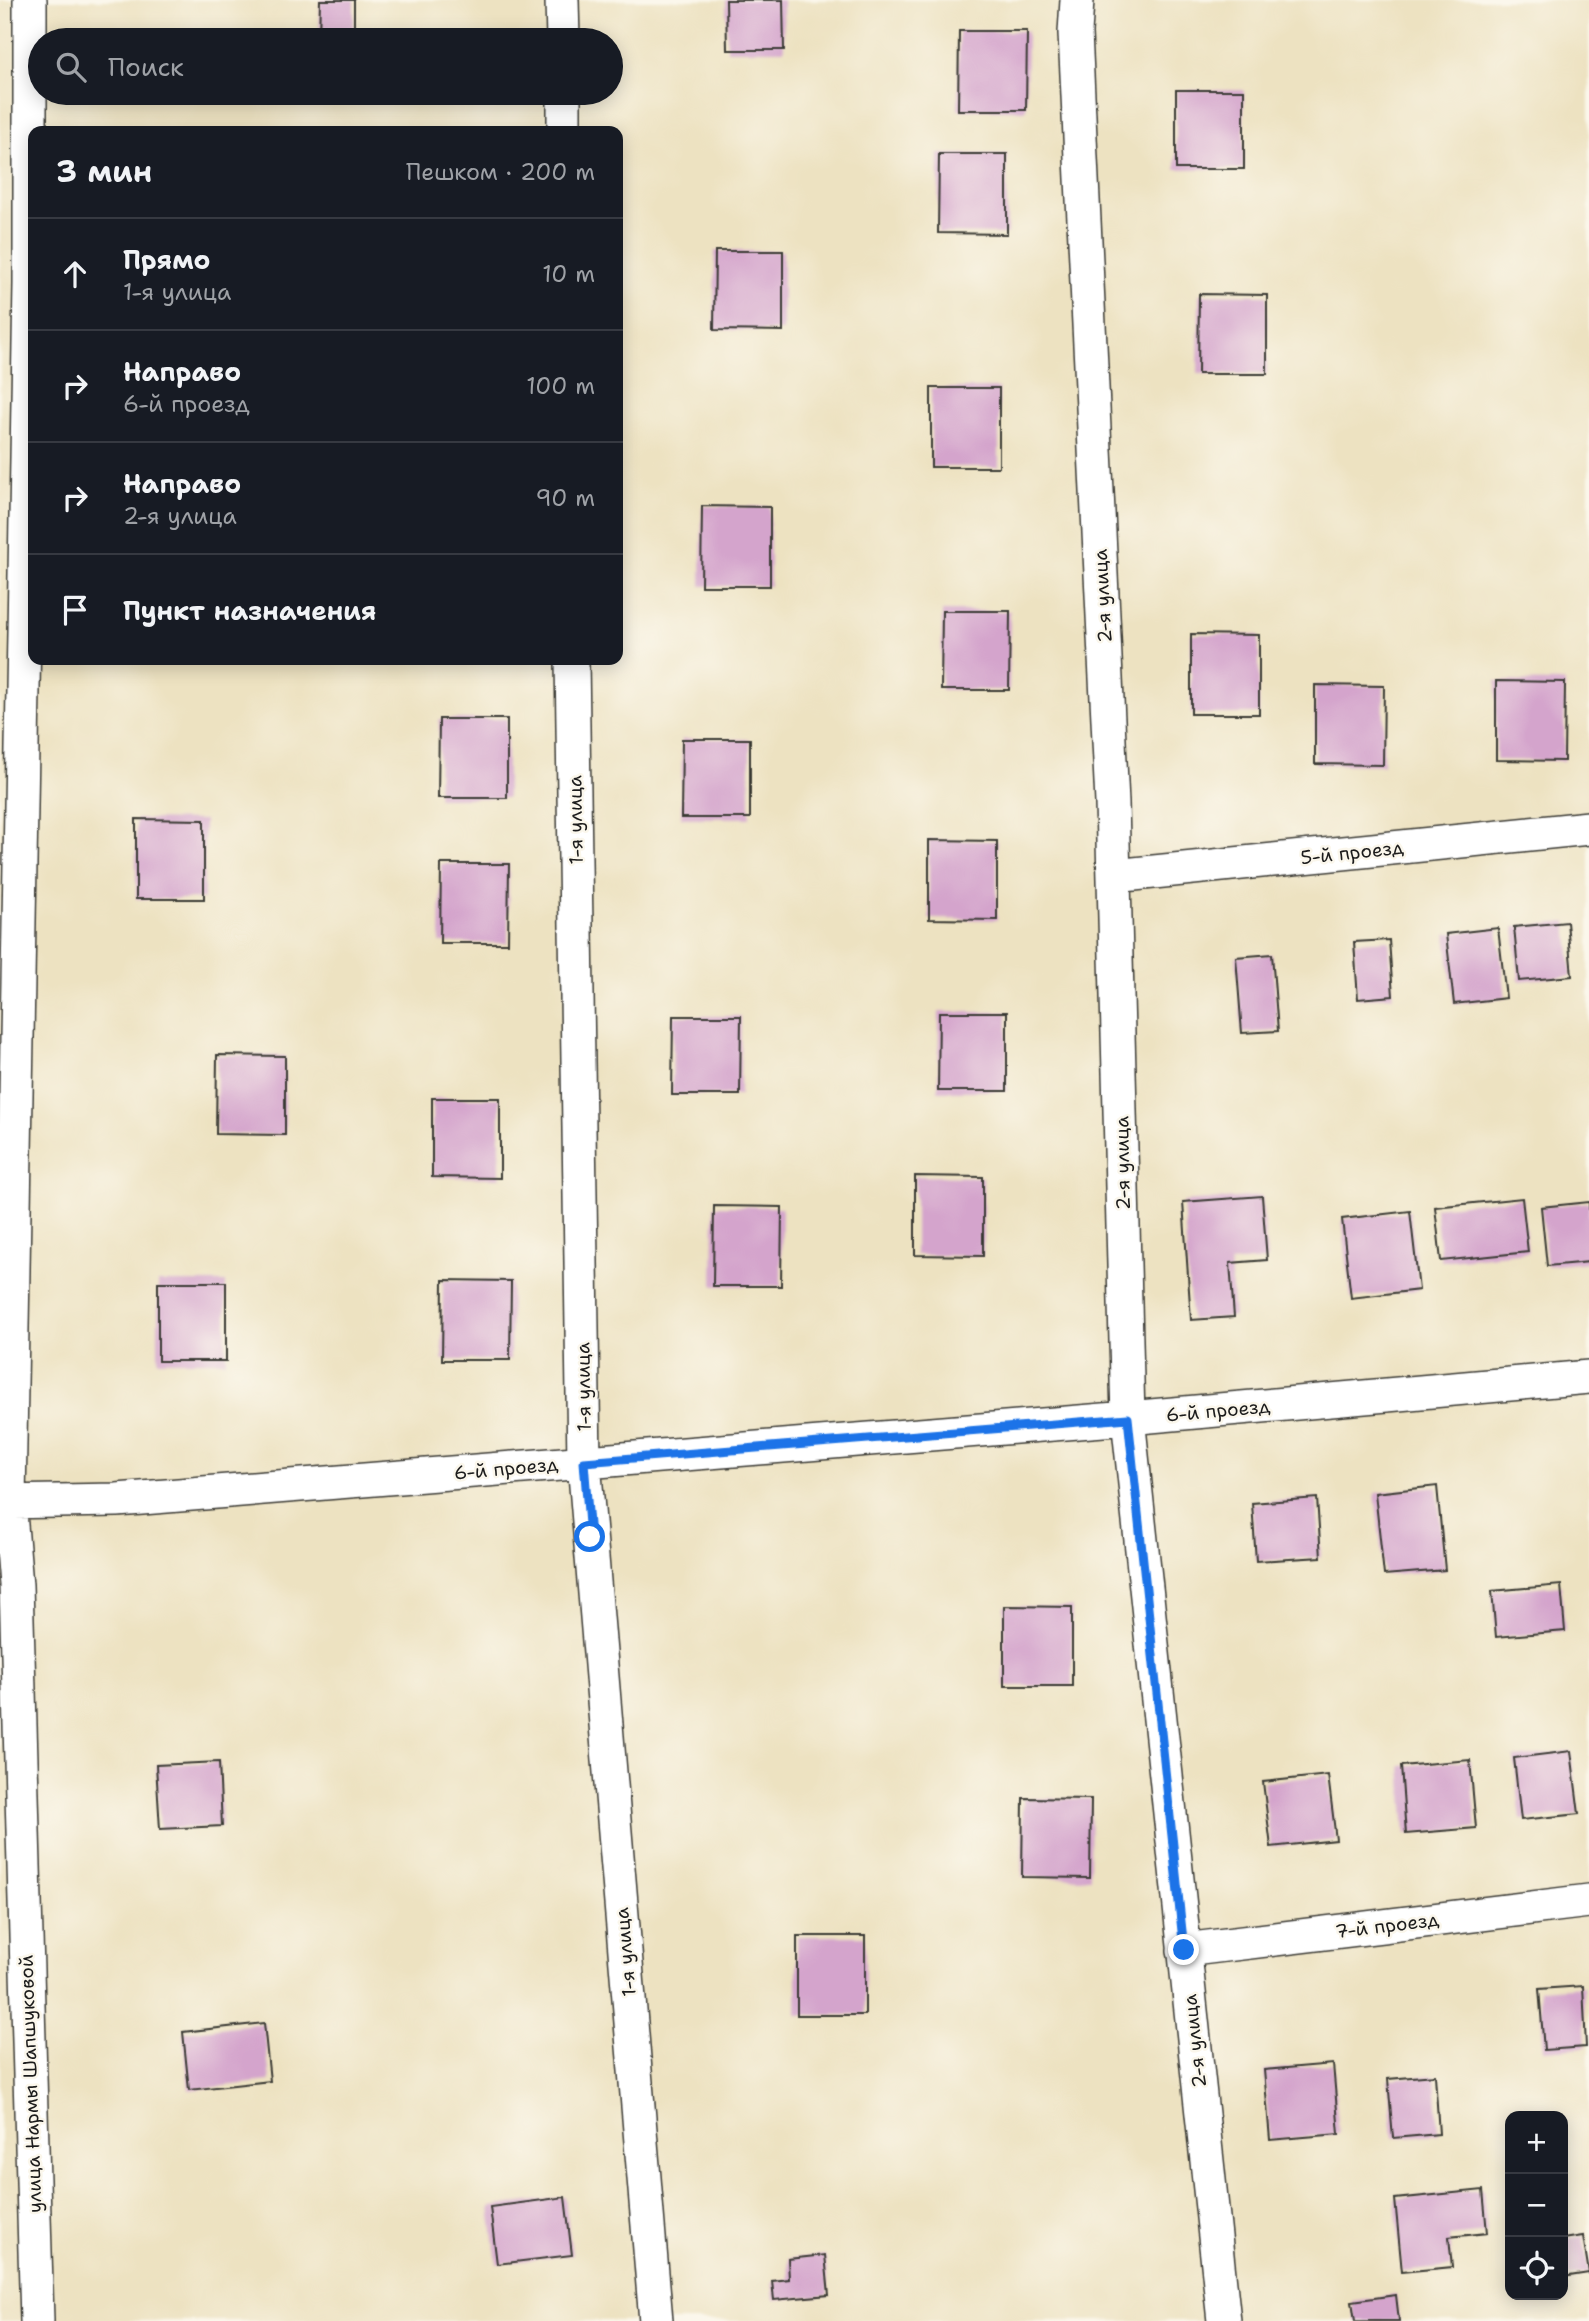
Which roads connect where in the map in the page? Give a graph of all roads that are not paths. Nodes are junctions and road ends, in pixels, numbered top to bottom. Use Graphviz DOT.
graph roads {
  1 [pos="30,0"];
  2 [pos="562,0"];
  3 [pos="1077,0"];
  4 [pos="30,28"];
  5 [pos="563,28"];
  6 [pos="30,105"];
  7 [pos="564,105"];
  8 [pos="30,126"];
  9 [pos="564,126"];
  10 [pos="28,391"];
  11 [pos="572,665"];
  12 [pos="1589,828"];
  13 [pos="1114,876"];
  14 [pos="1589,1377"];
  15 [pos="1128,1418"];
  16 [pos="584,1462"];
  17 [pos="4,1501"];
  18 [pos="1589,1901"];
  19 [pos="1184,1950"];
  20 [pos="37,2321"];
  21 [pos="656,2321"];
  22 [pos="1224,2321"];
  1 -- 4 [label="street, улица Нармы Шапшуковой"];
  2 -- 5 [label="street"];
  3 -- 13 [label="street, 2-я улица"];
  6 -- 8 [label="street, улица Нармы Шапшуковой"];
  7 -- 9 [label="street"];
  10 -- 17 [label="street, улица Нармы Шапшуковой"];
  11 -- 16 [label="street, 1-я улица"];
  12 -- 13 [label="street, 5-й проезд"];
  13 -- 15 [label="street, 2-я улица"];
  14 -- 15 [label="street, 6-й проезд"];
  15 -- 16 [label="street, 6-й проезд"];
  15 -- 19 [label="street, 2-я улица"];
  16 -- 17 [label="street, 6-й проезд"];
  16 -- 21 [label="street, 1-я улица"];
  17 -- 20 [label="street, улица Нармы Шапшуковой"];
  18 -- 19 [label="street, 7-й проезд"];
  19 -- 22 [label="street, 2-я улица"];
}
